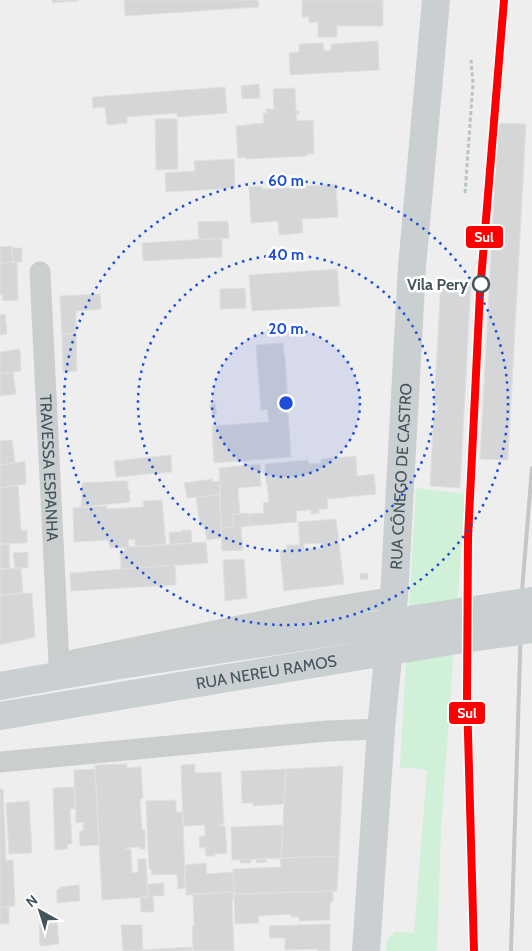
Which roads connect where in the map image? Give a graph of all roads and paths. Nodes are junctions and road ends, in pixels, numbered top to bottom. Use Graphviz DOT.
graph roads {
  1 [pos="436,0"];
  2 [pos="472,60"];
  3 [pos="465,193"];
  4 [pos="40,272"];
  5 [pos="394,597"];
  6 [pos="532,601"];
  7 [pos="532,629"];
  8 [pos="59,663"];
  9 [pos="0,674"];
  10 [pos="0,686"];
  11 [pos="0,716"];
  12 [pos="381,729"];
  13 [pos="0,762"];
  14 [pos="366,951"];
  1 -- 5 [label="street, RUA CÔNEGO DE CASTRO"];
  2 -- 3 [label="path"];
  4 -- 8 [label="street, TRAVESSA ESPANHA"];
  5 -- 8 [label="street"];
  5 -- 12 [label="street, RUA CÔNEGO DE CASTRO"];
  6 -- 10 [label="street, RUA NEREU RAMOS, bridge"];
  7 -- 11 [label="street, RUA NEREU RAMOS, bridge"];
  8 -- 9 [label="street"];
  12 -- 13 [label="street"];
  12 -- 14 [label="street, RUA CÔNEGO DE CASTRO"];
}
